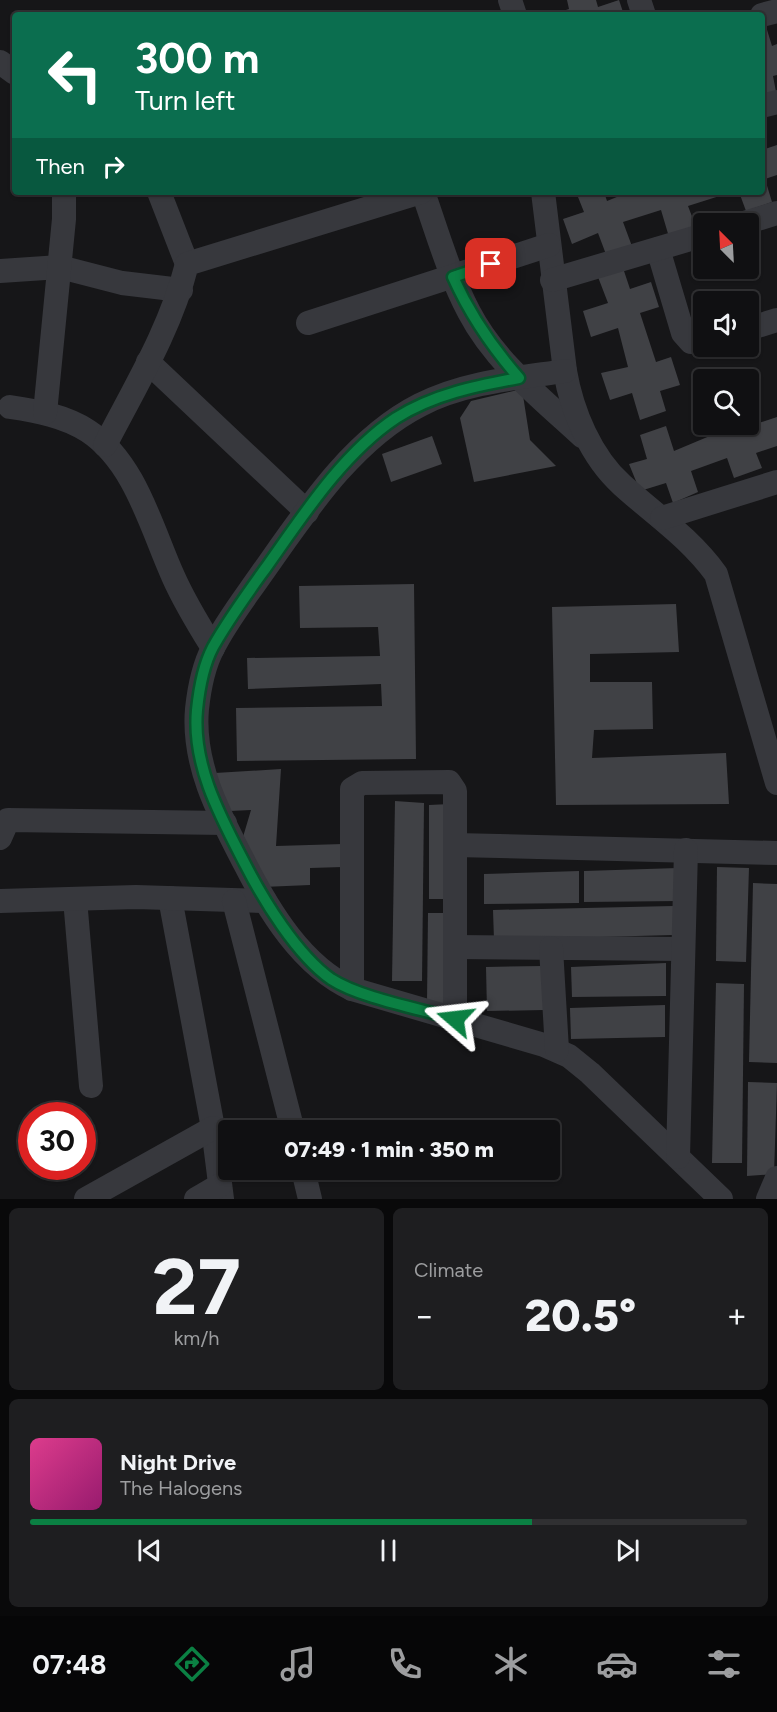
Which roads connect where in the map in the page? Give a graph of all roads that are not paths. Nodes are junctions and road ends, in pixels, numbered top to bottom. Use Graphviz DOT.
graph roads {
  1 [pos="64,195"];
  2 [pos="160,195"];
  3 [pos="412,195"];
  4 [pos="423,195"];
  5 [pos="543,195"];
  6 [pos="777,213"];
  7 [pos="759,218"];
  8 [pos="693,238"];
  9 [pos="549,245"];
  10 [pos="658,249"];
  11 [pos="187,264"];
  12 [pos="60,267"];
  13 [pos="0,271"];
  14 [pos="453,277"];
  15 [pos="552,279"];
  16 [pos="181,290"];
  17 [pos="777,320"];
  18 [pos="308,323"];
  19 [pos="759,325"];
  20 [pos="693,342"];
  21 [pos="148,362"];
  22 [pos="565,371"];
  23 [pos="519,378"];
  24 [pos="10,407"];
  25 [pos="45,413"];
  26 [pos="105,445"];
  27 [pos="593,446"];
  28 [pos="777,482"];
  29 [pos="307,512"];
  30 [pos="662,518"];
  31 [pos="213,648"];
  32 [pos="768,716"];
  33 [pos="777,783"];
  34 [pos="225,823"];
  35 [pos="0,838"];
  36 [pos="455,845"];
  37 [pos="686,850"];
  38 [pos="777,852"];
  39 [pos="170,898"];
  40 [pos="75,899"];
  41 [pos="0,901"];
  42 [pos="234,901"];
  43 [pos="265,901"];
  44 [pos="455,946"];
  45 [pos="551,948"];
  46 [pos="683,949"];
  47 [pos="352,989"];
  48 [pos="455,1019"];
  49 [pos="557,1050"];
  50 [pos="91,1086"];
  51 [pos="290,1120"];
  52 [pos="213,1128"];
  53 [pos="678,1157"];
  54 [pos="777,1178"];
  55 [pos="305,1180"];
  56 [pos="221,1192"];
  57 [pos="86,1199"];
  58 [pos="196,1199"];
  59 [pos="310,1199"];
  60 [pos="721,1199"];
  61 [pos="768,1199"];
  1 -- 12 [label="street"];
  2 -- 11 [label="street"];
  3 -- 11 [label="street"];
  4 -- 14 [label="street"];
  5 -- 9 [label="street"];
  6 -- 7 [label="street"];
  8 -- 10 [label="street"];
  9 -- 14 [label="street"];
  9 -- 15 [label="street"];
  10 -- 15 [label="street"];
  10 -- 20 [label="street"];
  11 -- 16 [label="street"];
  12 -- 13 [label="street"];
  12 -- 16 [label="street"];
  12 -- 25 [label="street"];
  14 -- 18 [label="street"];
  14 -- 23 [label="street"];
  15 -- 22 [label="street"];
  16 -- 21 [label="street"];
  17 -- 19 [label="street"];
  21 -- 26 [label="street"];
  21 -- 29 [label="street"];
  22 -- 23 [label="street"];
  22 -- 27 [label="street"];
  23 -- 27 [label="street"];
  23 -- 29 [label="street"];
  24 -- 25 [label="street"];
  25 -- 26 [label="street"];
  26 -- 31 [label="street"];
  27 -- 30 [label="street"];
  28 -- 30 [label="street"];
  29 -- 31 [label="street"];
  30 -- 32 [label="street"];
  31 -- 34 [label="street"];
  32 -- 33 [label="street"];
  34 -- 35 [label="street"];
  34 -- 43 [label="street"];
  36 -- 37 [label="street"];
  36 -- 44 [label="street"];
  36 -- 47 [label="street"];
  37 -- 38 [label="street"];
  37 -- 46 [label="street"];
  39 -- 40 [label="street"];
  39 -- 42 [label="street"];
  39 -- 52 [label="street"];
  40 -- 41 [label="street"];
  40 -- 50 [label="street"];
  42 -- 43 [label="street"];
  42 -- 51 [label="street"];
  43 -- 47 [label="street"];
  44 -- 45 [label="street"];
  44 -- 48 [label="street"];
  45 -- 46 [label="street"];
  45 -- 49 [label="street"];
  46 -- 53 [label="street"];
  47 -- 48 [label="street"];
  48 -- 49 [label="street"];
  49 -- 53 [label="street"];
  52 -- 56 [label="street"];
  52 -- 57 [label="street"];
  53 -- 60 [label="street"];
  54 -- 61 [label="street"];
  55 -- 59 [label="street"];
  56 -- 58 [label="street"];
}
